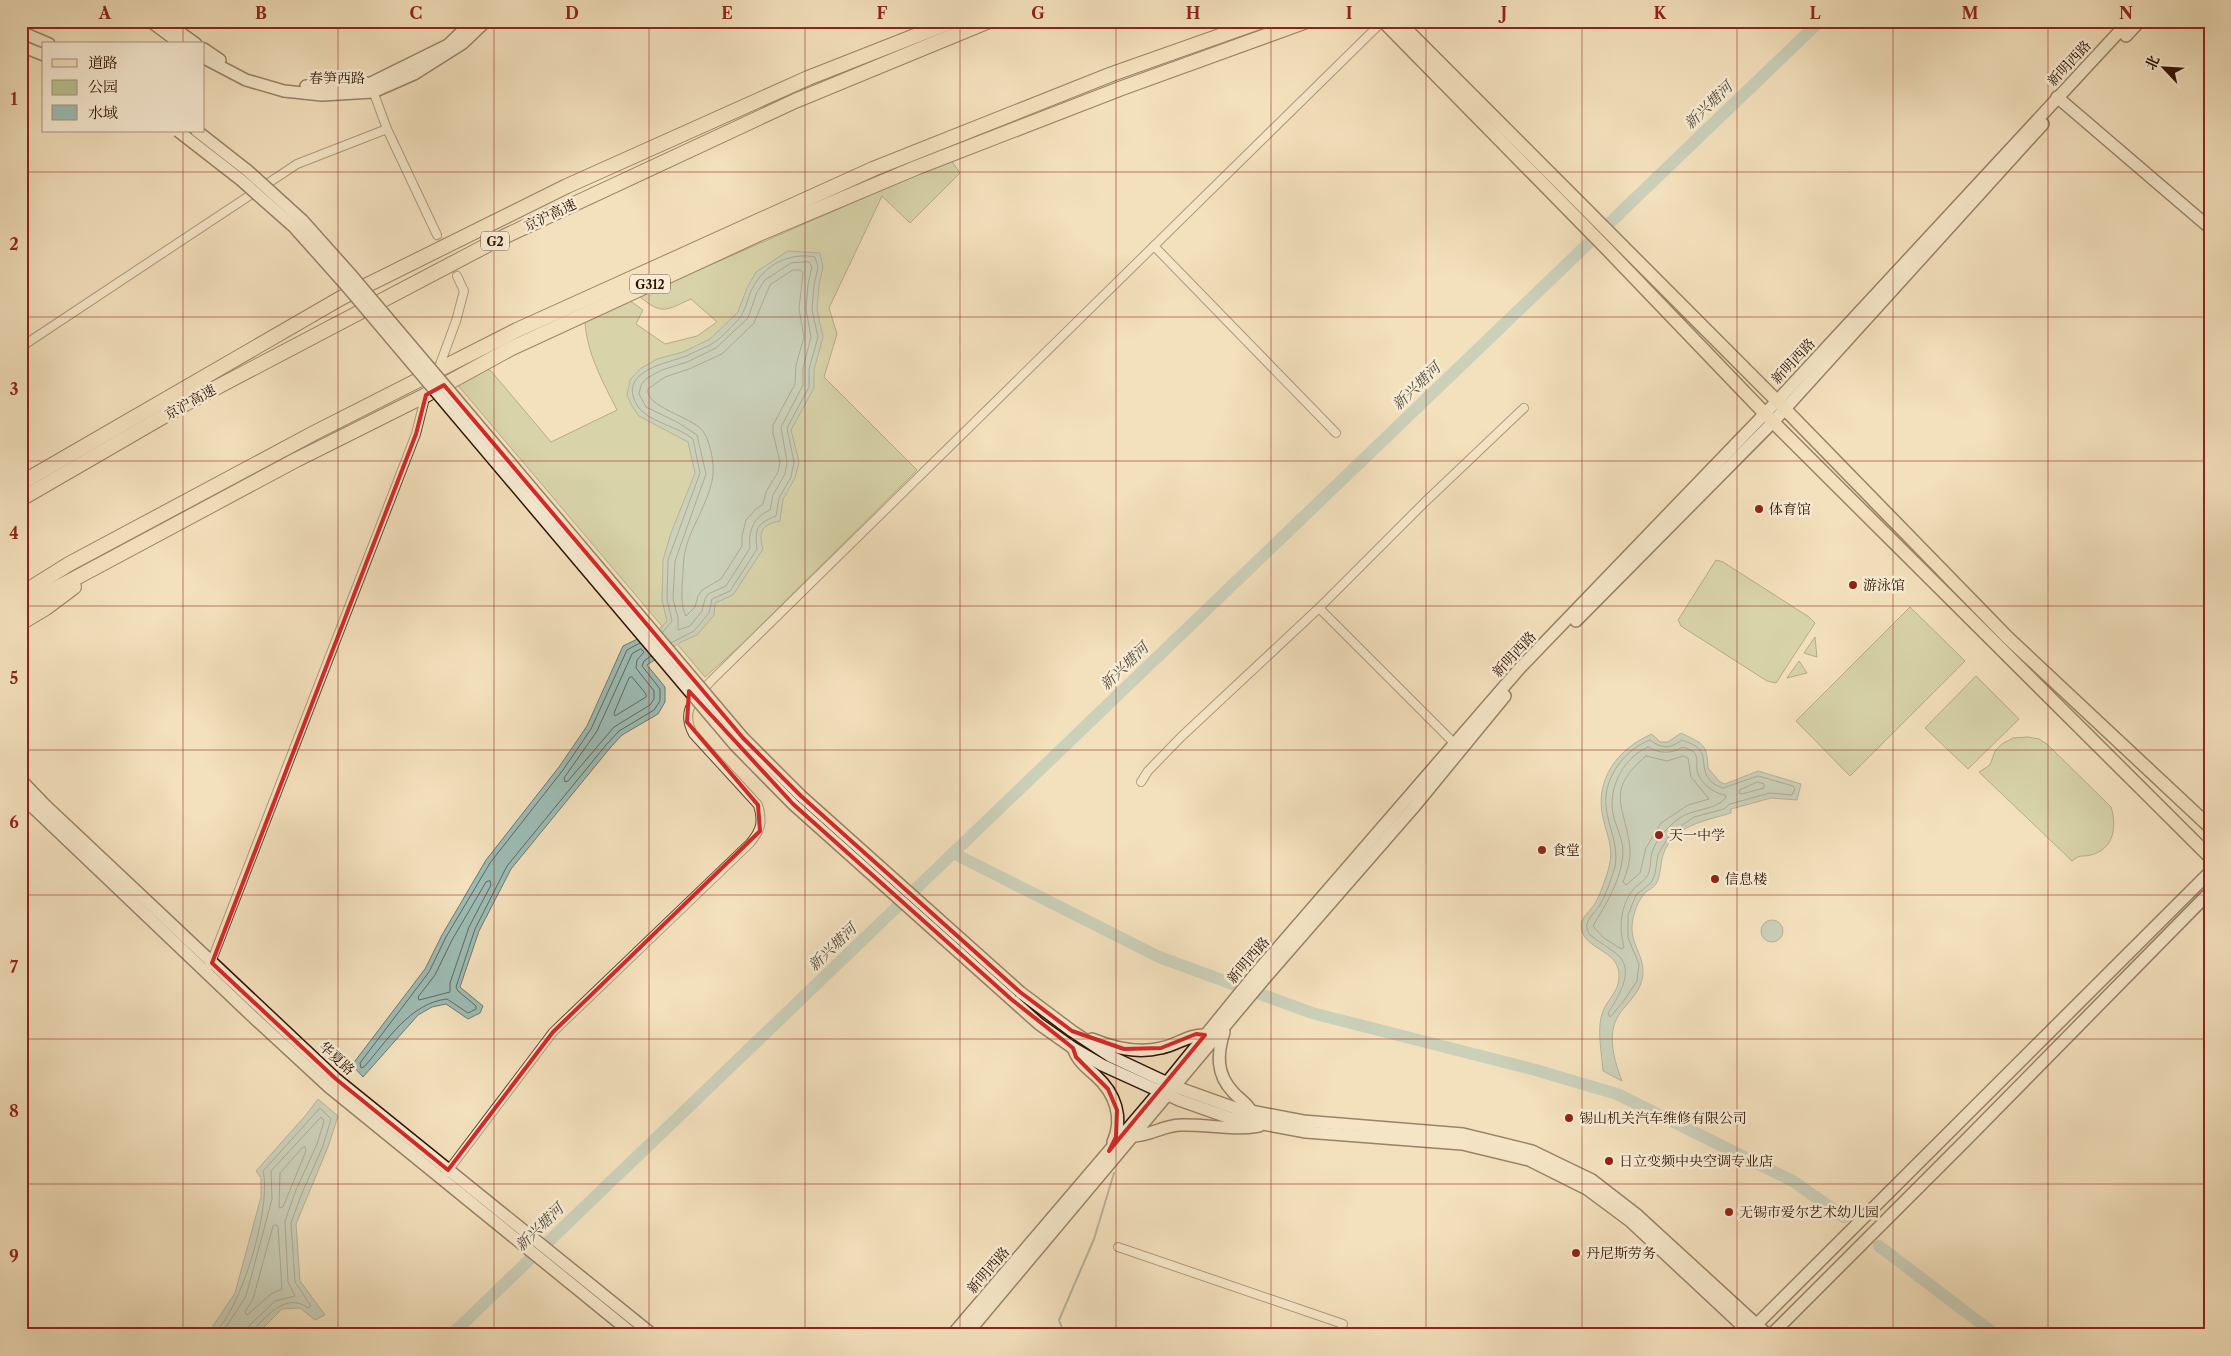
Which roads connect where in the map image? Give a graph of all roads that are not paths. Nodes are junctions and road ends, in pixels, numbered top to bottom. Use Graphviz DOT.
graph roads {
  1 [pos="150,21"];
  2 [pos="164,21"];
  3 [pos="474,21"];
  4 [pos="486,21"];
  5 [pos="953,21"];
  6 [pos="989,21"];
  7 [pos="1262,21"];
  8 [pos="1307,21"];
  9 [pos="1383,21"];
  10 [pos="1398,21"];
  11 [pos="2129,21"];
  12 [pos="2140,21"];
  13 [pos="21,32"];
  14 [pos="44,42"];
  15 [pos="178,42"];
  16 [pos="193,42"];
  17 [pos="21,46"];
  18 [pos="205,50"];
  19 [pos="42,54"];
  20 [pos="205,59"];
  21 [pos="372,88"];
  22 [pos="2060,100"];
  23 [pos="387,129"];
  24 [pos="179,132"];
  25 [pos="198,132"];
  26 [pos="2210,228"];
  27 [pos="437,235"];
  28 [pos="1154,246"];
  29 [pos="457,276"];
  30 [pos="21,347"];
  31 [pos="438,370"];
  32 [pos="426,395"];
  33 [pos="1780,405"];
  34 [pos="1524,408"];
  35 [pos="1769,417"];
  36 [pos="1336,433"];
  37 [pos="21,483"];
  38 [pos="21,499"];
  39 [pos="102,564"];
  40 [pos="21,594"];
  41 [pos="1319,608"];
  42 [pos="21,610"];
  43 [pos="21,623"];
  44 [pos="1454,743"];
  45 [pos="21,780"];
  46 [pos="1141,782"];
  47 [pos="21,796"];
  48 [pos="2210,827"];
  49 [pos="2210,857"];
  50 [pos="2210,872"];
  51 [pos="2210,892"];
  52 [pos="209,967"];
  53 [pos="1261,975"];
  54 [pos="1015,996"];
  55 [pos="1234,1008"];
  56 [pos="1226,1026"];
  57 [pos="1072,1031"];
  58 [pos="1206,1036"];
  59 [pos="1073,1048"];
  60 [pos="1168,1089"];
  61 [pos="1252,1112"];
  62 [pos="1265,1125"];
  63 [pos="1133,1136"];
  64 [pos="1109,1151"];
  65 [pos="445,1174"];
  66 [pos="518,1233"];
  67 [pos="1118,1247"];
  68 [pos="1758,1323"];
  69 [pos="1749,1334"];
  70 [pos="634,1335"];
  71 [pos="653,1335"];
  72 [pos="952,1335"];
  73 [pos="966,1335"];
  74 [pos="1339,1335"];
  75 [pos="1770,1335"];
  1 -- 15 [label="main road"];
  2 -- 16 [label="main road"];
  3 -- 21 [label="main road, 春笋西路"];
  4 -- 21 [label="main road, 春笋西路"];
  5 -- 37 [label="highway, 京沪高速 / G2"];
  6 -- 38 [label="highway, 京沪高速 / G2"];
  7 -- 31 [label="highway, G312"];
  8 -- 32 [label="highway, G312"];
  9 -- 28 [label="street"];
  9 -- 35 [label="main road"];
  10 -- 33 [label="main road"];
  11 -- 22 [label="main road, 新明西路"];
  12 -- 22 [label="main road, 新明西路"];
  13 -- 14 [label="main road"];
  17 -- 19 [label="main road"];
  18 -- 21 [label="main road, 春笋西路"];
  20 -- 21 [label="main road, 春笋西路"];
  21 -- 23 [label="street"];
  22 -- 26 [label="main road"];
  22 -- 33 [label="main road, 新明西路"];
  23 -- 27 [label="street"];
  23 -- 30 [label="street"];
  24 -- 54 [label="main road, bridge"];
  25 -- 54 [label="main road, bridge"];
  28 -- 36 [label="street"];
  28 -- 65 [label="street"];
  29 -- 31 [label="street"];
  31 -- 32 [label="street"];
  31 -- 40 [label="highway, G312"];
  32 -- 39 [label="highway, G312"];
  32 -- 52 [label="street"];
  33 -- 35 [label="main road, 新明西路"];
  33 -- 48 [label="main road"];
  34 -- 41 [label="street"];
  35 -- 44 [label="main road, 新明西路"];
  35 -- 49 [label="main road"];
  35 -- 53 [label="main road, 新明西路"];
  39 -- 42 [label="highway, G312"];
  39 -- 43 [label="highway"];
  41 -- 44 [label="street"];
  41 -- 46 [label="street"];
  44 -- 53 [label="main road, 新明西路"];
  45 -- 52 [label="main road, 华夏路"];
  47 -- 52 [label="main road, 华夏路"];
  50 -- 68 [label="main road"];
  51 -- 75 [label="main road"];
  52 -- 65 [label="main road, 华夏路"];
  53 -- 55 [label="main road, 新明西路"];
  54 -- 57 [label="main road"];
  54 -- 59 [label="main road"];
  55 -- 56 [label="main road, 新明西路"];
  55 -- 58 [label="main road, 新明西路"];
  56 -- 60 [label="main road, 新明西路"];
  56 -- 61 [label="main road"];
  57 -- 58 [label="main road"];
  57 -- 60 [label="main road"];
  58 -- 60 [label="main road, 新明西路"];
  59 -- 60 [label="main road"];
  59 -- 64 [label="main road"];
  60 -- 61 [label="main road"];
  60 -- 62 [label="main road"];
  60 -- 63 [label="main road, 新明西路"];
  60 -- 64 [label="main road, 新明西路"];
  61 -- 68 [label="main road"];
  62 -- 63 [label="main road"];
  62 -- 69 [label="main road"];
  63 -- 73 [label="main road, 新明西路"];
  64 -- 72 [label="main road, 新明西路"];
  65 -- 66 [label="main road, 华夏路"];
  66 -- 70 [label="main road, 华夏路"];
  66 -- 71 [label="main road, 华夏路"];
  67 -- 74 [label="street"];
  68 -- 69 [label="main road"];
  68 -- 75 [label="main road"];
}
